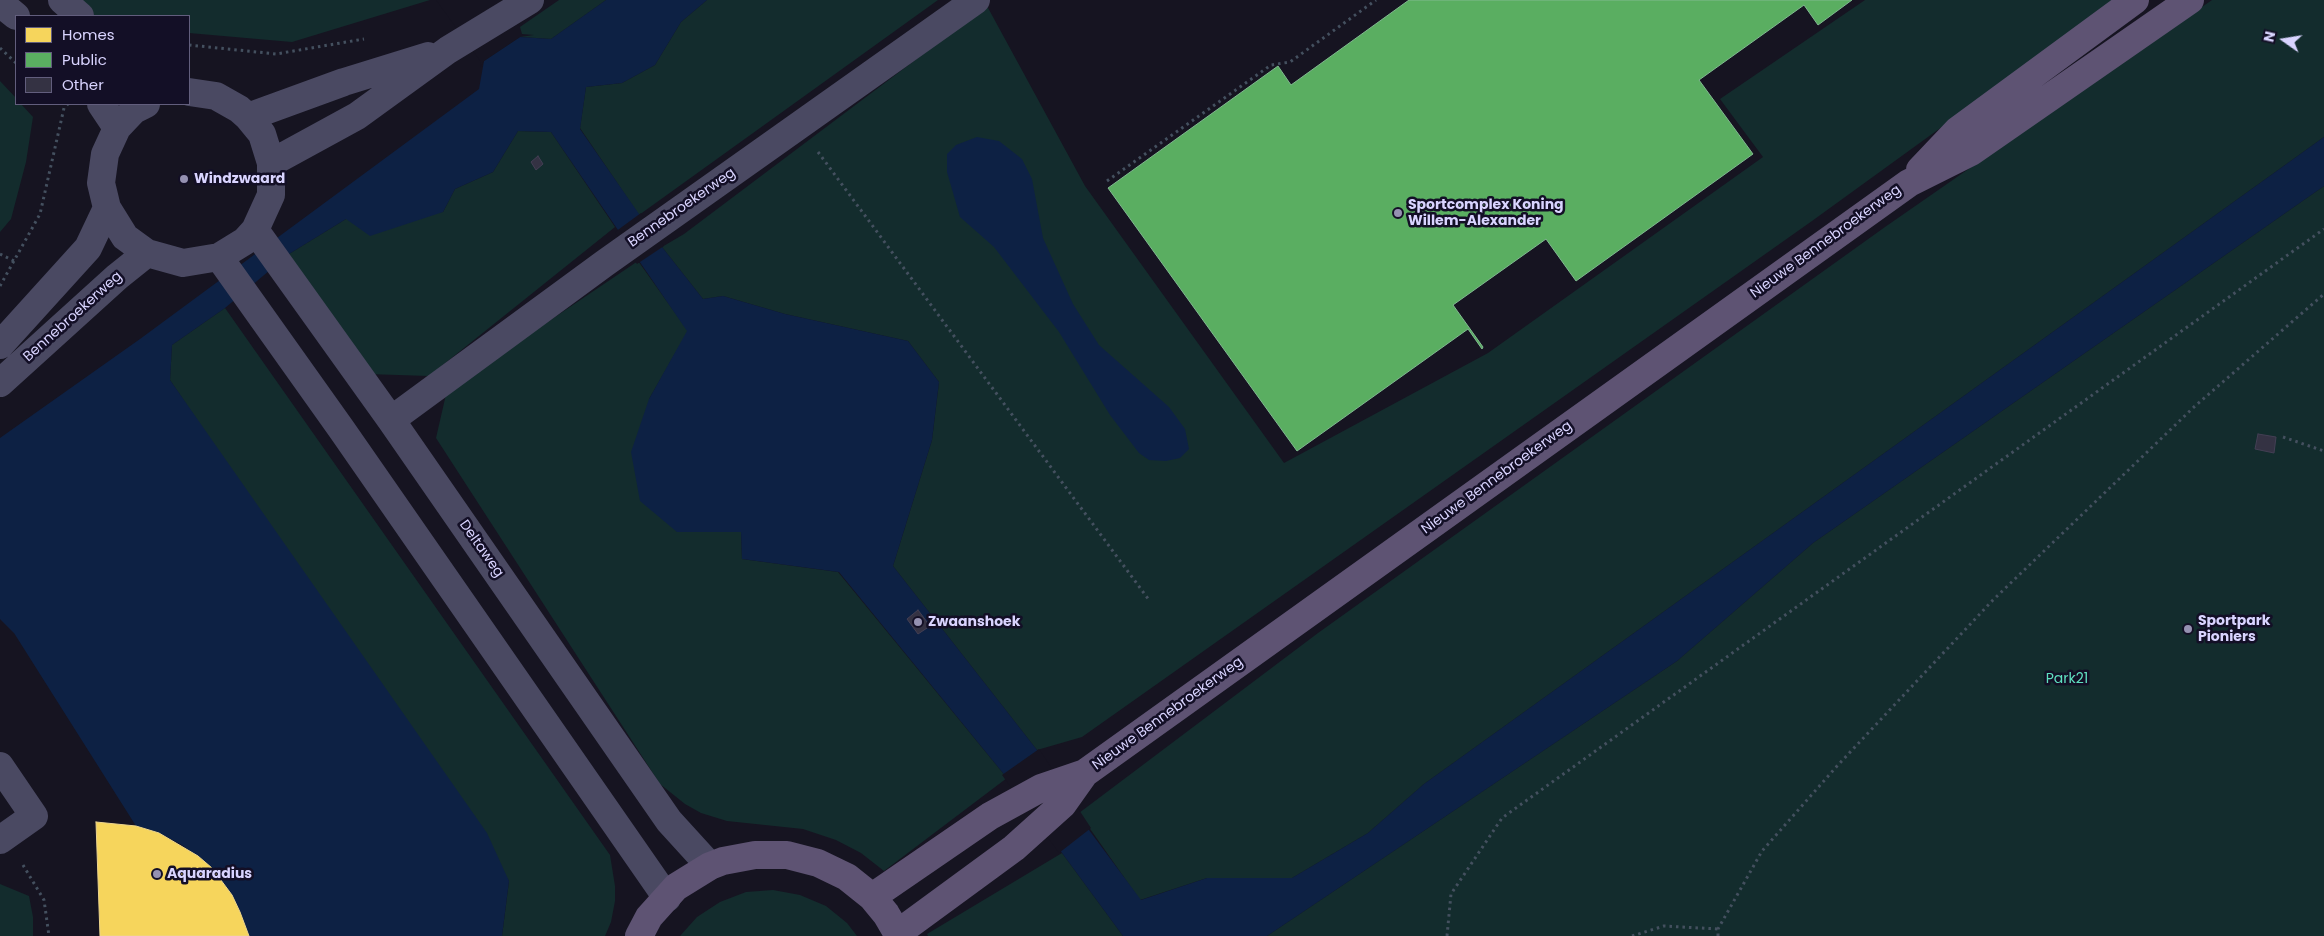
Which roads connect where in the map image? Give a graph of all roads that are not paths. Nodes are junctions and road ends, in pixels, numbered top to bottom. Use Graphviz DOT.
graph roads {
  1 [pos="62,0"];
  2 [pos="976,0"];
  3 [pos="2135,0"];
  4 [pos="2190,0"];
  5 [pos="528,2"];
  6 [pos="0,3"];
  7 [pos="15,15"];
  8 [pos="79,15"];
  9 [pos="448,50"];
  10 [pos="190,92"];
  11 [pos="102,105"];
  12 [pos="144,105"];
  13 [pos="248,117"];
  14 [pos="117,128"];
  15 [pos="272,163"];
  16 [pos="1909,183"];
  17 [pos="107,208"];
  18 [pos="260,237"];
  19 [pos="147,253"];
  20 [pos="223,264"];
  21 [pos="0,345"];
  22 [pos="0,383"];
  23 [pos="391,420"];
  24 [pos="0,766"];
  25 [pos="1085,773"];
  26 [pos="3,838"];
  27 [pos="710,866"];
  28 [pos="872,897"];
  29 [pos="667,898"];
  30 [pos="898,935"];
  31 [pos="639,936"];
  1 -- 8 [label="street"];
  2 -- 23 [label="street, Bennebroekerweg"];
  3 -- 16 [label="main road, Nieuwe Bennebroekerweg"];
  4 -- 16 [label="main road, Nieuwe Bennebroekerweg"];
  5 -- 9 [label="street"];
  6 -- 7 [label="street"];
  9 -- 13 [label="street"];
  9 -- 15 [label="street"];
  10 -- 13 [label="street"];
  11 -- 14 [label="street"];
  12 -- 14 [label="street"];
  13 -- 15 [label="street"];
  14 -- 17 [label="street"];
  15 -- 18 [label="street"];
  16 -- 25 [label="main road, Nieuwe Bennebroekerweg"];
  17 -- 19 [label="street"];
  17 -- 21 [label="street"];
  18 -- 20 [label="street"];
  18 -- 23 [label="street, Deltaweg"];
  19 -- 20 [label="street"];
  19 -- 22 [label="street, Bennebroekerweg"];
  20 -- 29 [label="street"];
  23 -- 27 [label="street, Deltaweg"];
  24 -- 26 [label="street"];
  25 -- 28 [label="main road, Nieuwe Bennebroekerweg"];
  25 -- 30 [label="main road, Nieuwe Bennebroekerweg"];
  27 -- 28 [label="main road"];
  27 -- 29 [label="main road"];
  28 -- 30 [label="main road"];
  29 -- 31 [label="main road"];
}
